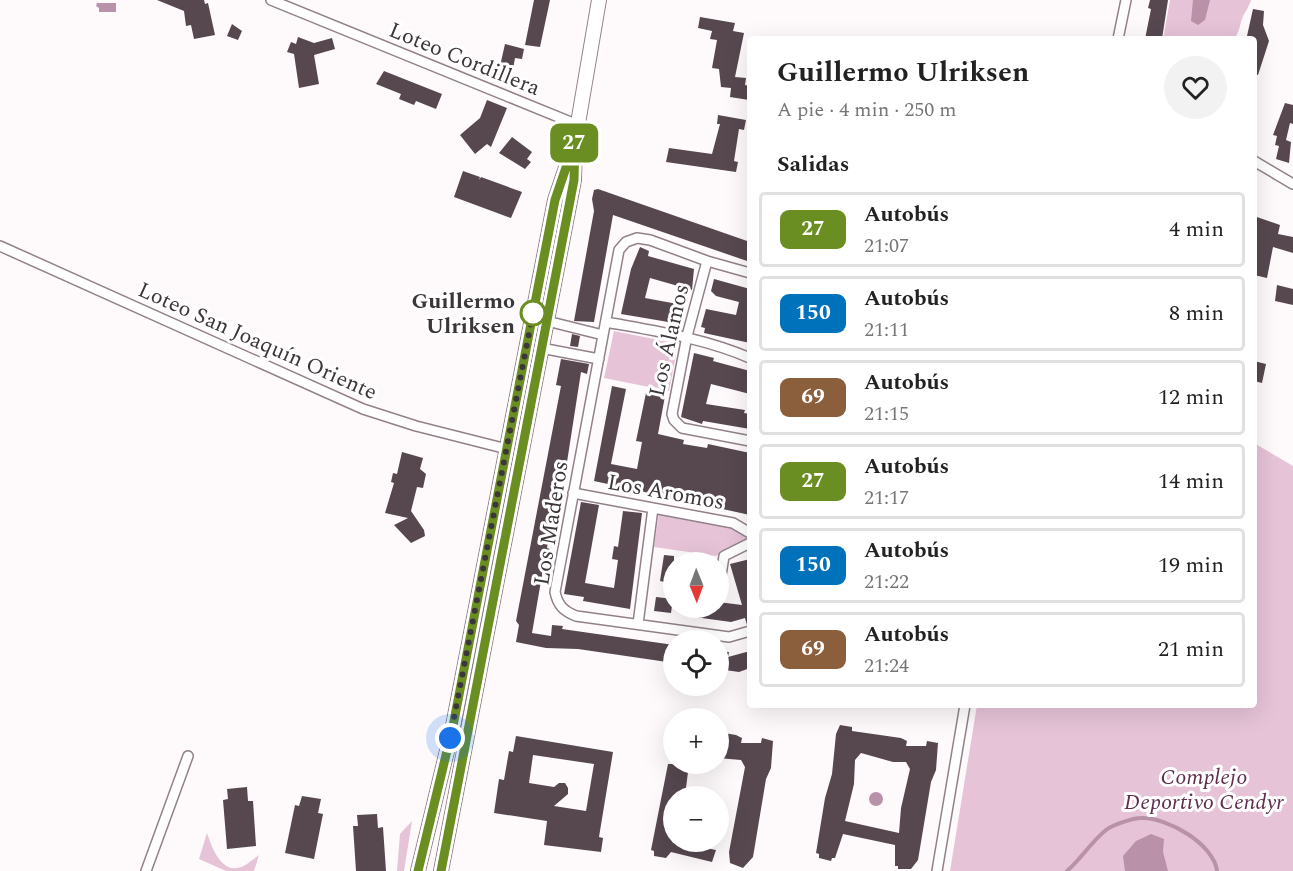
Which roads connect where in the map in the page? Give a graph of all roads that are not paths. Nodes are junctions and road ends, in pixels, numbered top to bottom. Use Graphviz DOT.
graph roads {
  1 [pos="272,0"];
  2 [pos="599,0"];
  3 [pos="604,0"];
  4 [pos="1126,0"];
  5 [pos="598,16"];
  6 [pos="1119,36"];
  7 [pos="578,125"];
  8 [pos="575,141"];
  9 [pos="1257,163"];
  10 [pos="1293,184"];
  11 [pos="0,246"];
  12 [pos="707,261"];
  13 [pos="747,272"];
  14 [pos="547,321"];
  15 [pos="606,322"];
  16 [pos="603,335"];
  17 [pos="687,336"];
  18 [pos="541,348"];
  19 [pos="747,357"];
  20 [pos="599,359"];
  21 [pos="747,440"];
  22 [pos="507,449"];
  23 [pos="573,493"];
  24 [pos="653,508"];
  25 [pos="747,531"];
  26 [pos="747,544"];
  27 [pos="729,554"];
  28 [pos="638,624"];
  29 [pos="747,632"];
  30 [pos="965,708"];
  31 [pos="188,756"];
  32 [pos="146,871"];
  33 [pos="418,871"];
  34 [pos="441,871"];
  35 [pos="938,871"];
  1 -- 7 [label="street, Loteo Cordillera"];
  2 -- 5 [label="main road"];
  3 -- 5 [label="main road"];
  4 -- 6 [label="street"];
  5 -- 7 [label="main road"];
  7 -- 8 [label="main road"];
  8 -- 14 [label="main road"];
  8 -- 22 [label="main road"];
  9 -- 10 [label="street"];
  11 -- 22 [label="street, Loteo San Joaquín Oriente"];
  12 -- 13 [label="street, Los Maderos"];
  12 -- 15 [label="street, Los Maderos"];
  12 -- 17 [label="street, Los Álamos"];
  14 -- 16 [label="street"];
  14 -- 18 [label="main road"];
  15 -- 16 [label="street, Los Maderos"];
  15 -- 17 [label="street"];
  16 -- 20 [label="street, Los Maderos"];
  17 -- 19 [label="street"];
  17 -- 21 [label="street, Los Álamos"];
  18 -- 20 [label="street"];
  18 -- 34 [label="main road"];
  20 -- 23 [label="street, Los Maderos"];
  22 -- 33 [label="main road"];
  23 -- 24 [label="street, Los Aromos"];
  23 -- 28 [label="street, Los Maderos"];
  24 -- 25 [label="street, Los Aromos"];
  24 -- 28 [label="street"];
  26 -- 27 [label="street"];
  28 -- 29 [label="street, Los Maderos"];
  30 -- 35 [label="street"];
  31 -- 32 [label="street"];
}
